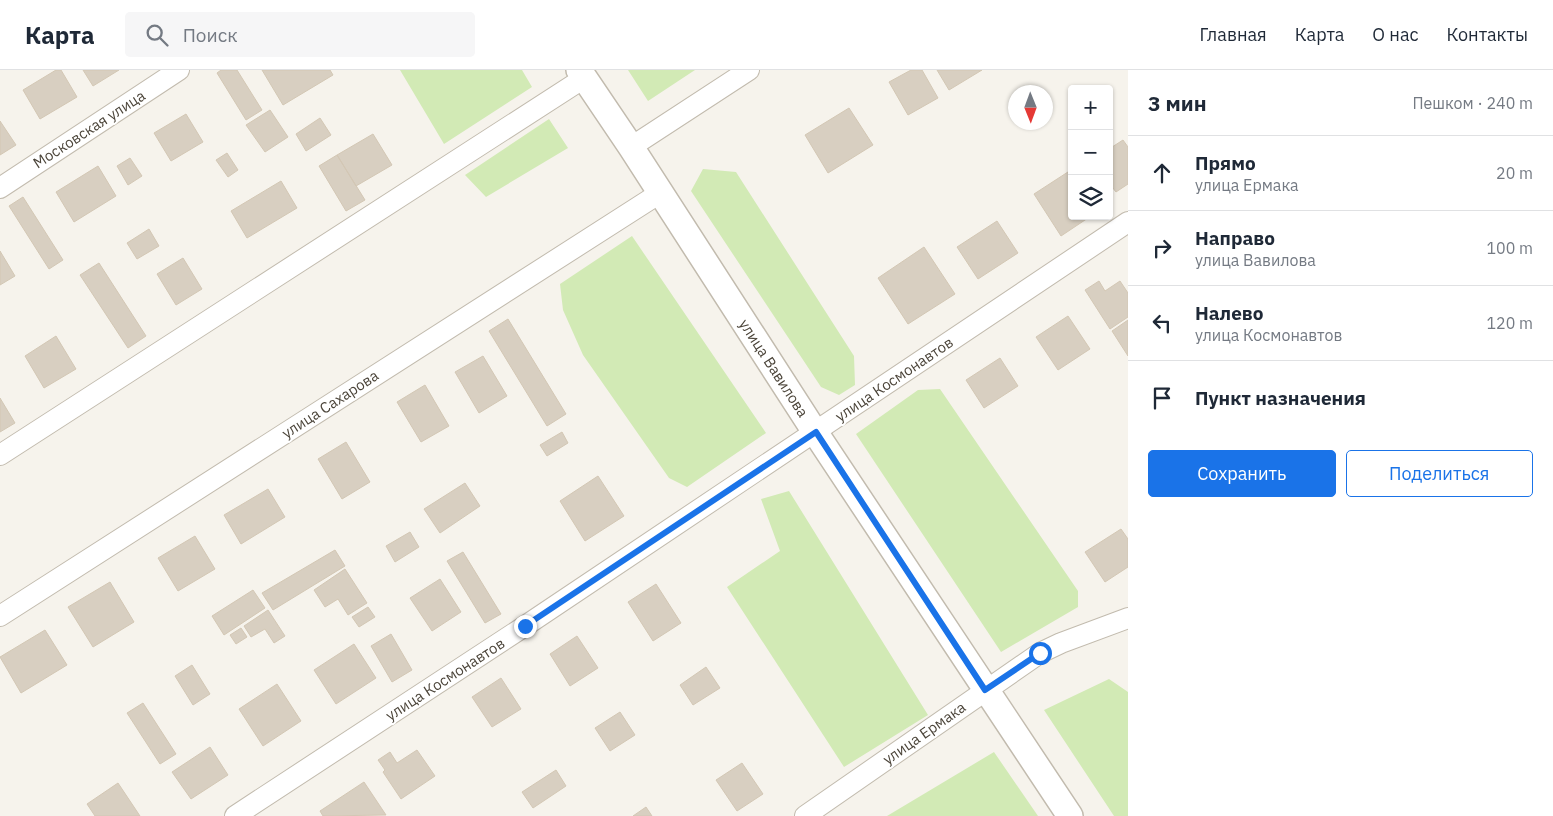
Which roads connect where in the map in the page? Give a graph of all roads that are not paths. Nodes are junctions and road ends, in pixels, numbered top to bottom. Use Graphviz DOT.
graph roads {
  1 [pos="178,70"];
  2 [pos="749,70"];
  3 [pos="581,74"];
  4 [pos="631,146"];
  5 [pos="0,188"];
  6 [pos="660,193"];
  7 [pos="1128,222"];
  8 [pos="816,432"];
  9 [pos="0,455"];
  10 [pos="0,616"];
  11 [pos="1128,618"];
  12 [pos="985,690"];
  13 [pos="234,816"];
  14 [pos="805,816"];
  15 [pos="1070,816"];
  1 -- 5 [label="street, Московская улица"];
  2 -- 4 [label="street"];
  3 -- 4 [label="street, улица Вавилова"];
  3 -- 9 [label="street"];
  4 -- 6 [label="street, улица Вавилова"];
  6 -- 8 [label="street, улица Вавилова"];
  6 -- 10 [label="street, улица Сахарова"];
  7 -- 8 [label="street, улица Космонавтов"];
  8 -- 12 [label="street, улица Вавилова"];
  8 -- 13 [label="street, улица Космонавтов"];
  11 -- 12 [label="street, улица Ермака"];
  12 -- 14 [label="street, улица Ермака"];
  12 -- 15 [label="street, улица Вавилова"];
}
